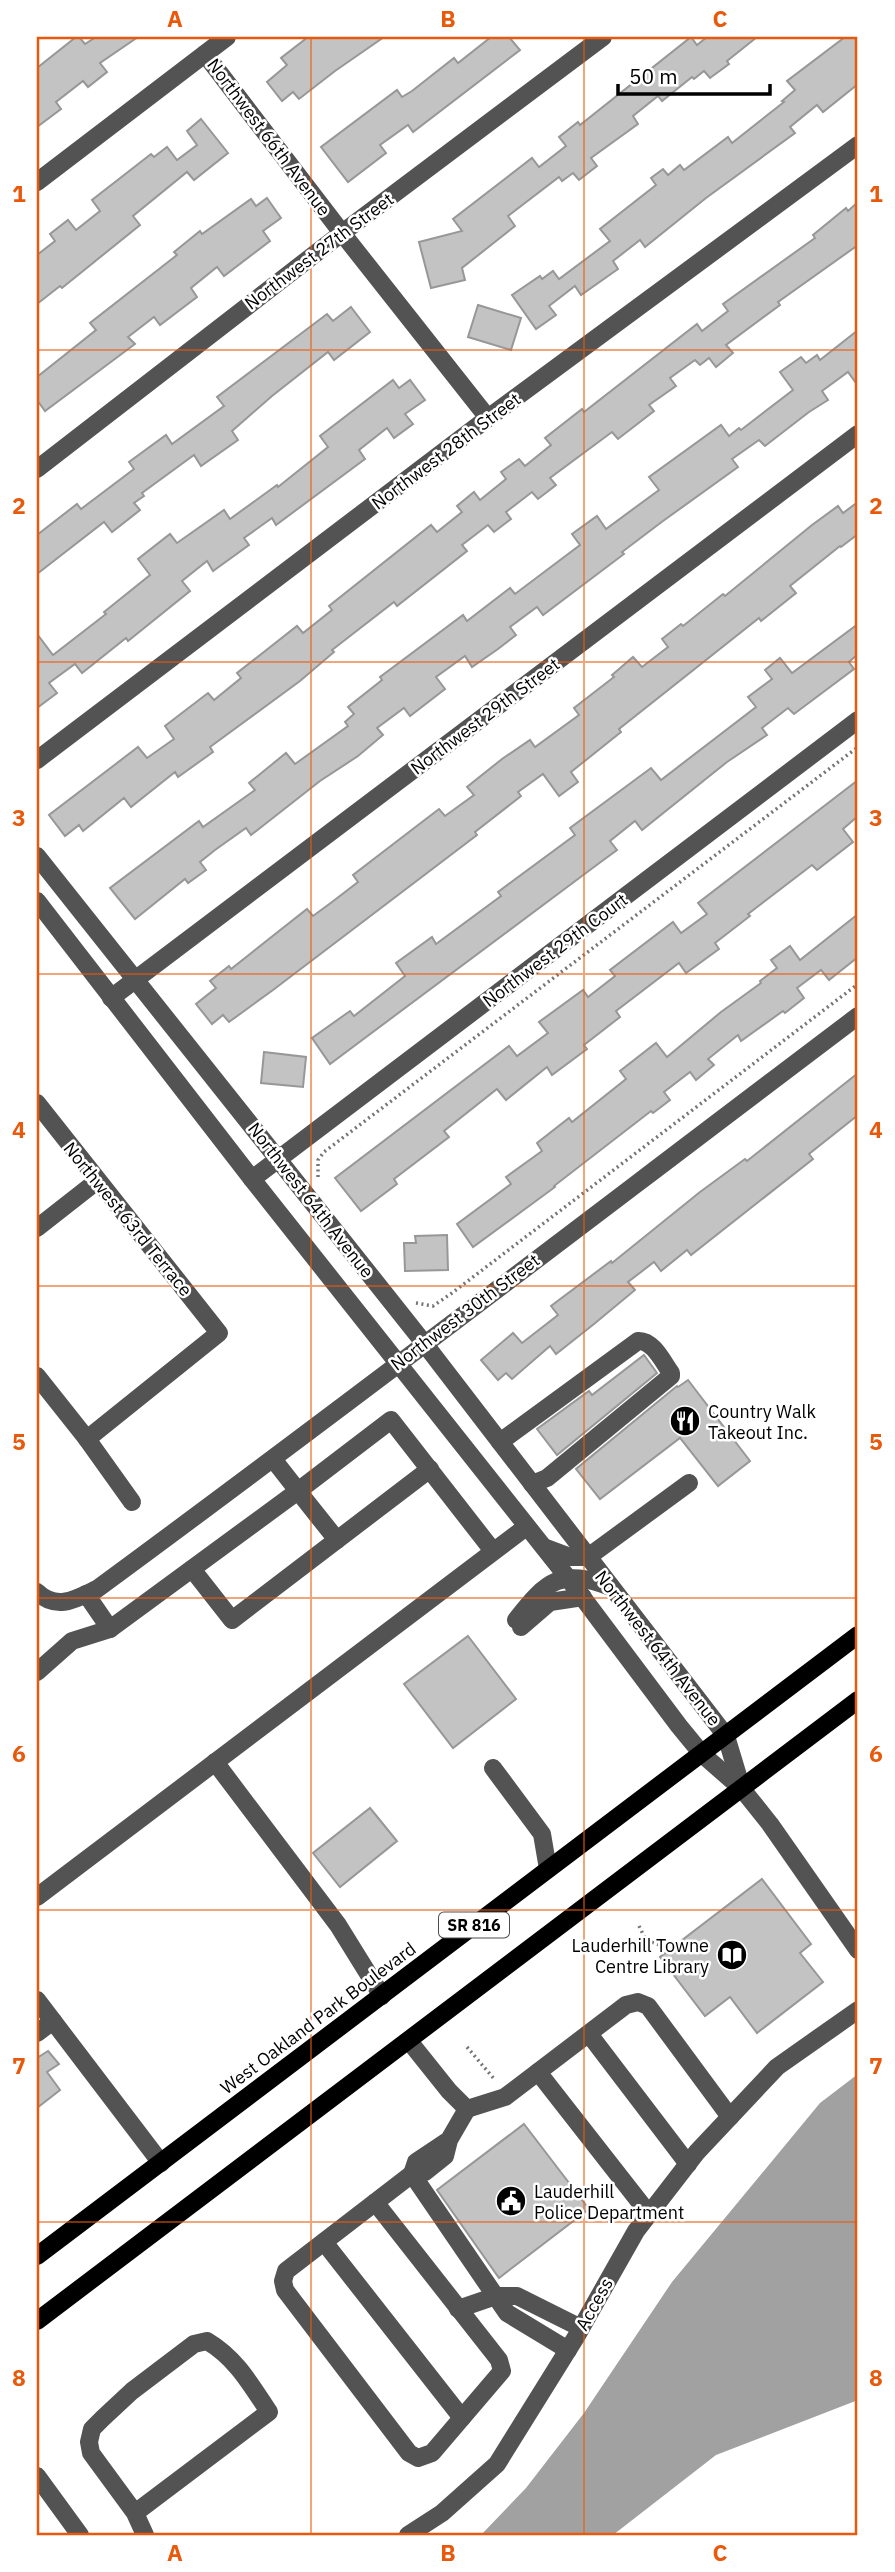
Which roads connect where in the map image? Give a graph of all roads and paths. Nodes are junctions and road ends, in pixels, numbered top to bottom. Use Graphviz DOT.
graph roads {
  1 [pos="227,37"];
  2 [pos="603,37"];
  3 [pos="205,54"];
  4 [pos="858,145"];
  5 [pos="37,181"];
  6 [pos="342,233"];
  7 [pos="488,418"];
  8 [pos="858,434"];
  9 [pos="37,469"];
  10 [pos="858,720"];
  11 [pos="858,747"];
  12 [pos="37,760"];
  13 [pos="37,856"];
  14 [pos="37,901"];
  15 [pos="135,980"];
  16 [pos="858,984"];
  17 [pos="111,998"];
  18 [pos="858,1016"];
  19 [pos="37,1103"];
  20 [pos="279,1159"];
  21 [pos="252,1179"];
  22 [pos="97,1181"];
  23 [pos="320,1184"];
  24 [pos="37,1228"];
  25 [pos="411,1302"];
  26 [pos="424,1343"];
  27 [pos="398,1363"];
  28 [pos="37,1376"];
  29 [pos="86,1439"];
  30 [pos="500,1442"];
  31 [pos="273,1459"];
  32 [pos="430,1469"];
  33 [pos="689,1483"];
  34 [pos="532,1484"];
  35 [pos="298,1491"];
  36 [pos="132,1502"];
  37 [pos="526,1527"];
  38 [pos="337,1540"];
  39 [pos="540,1545"];
  40 [pos="494,1551"];
  41 [pos="588,1557"];
  42 [pos="192,1569"];
  43 [pos="568,1578"];
  44 [pos="611,1587"];
  45 [pos="37,1592"];
  46 [pos="86,1594"];
  47 [pos="583,1597"];
  48 [pos="60,1602"];
  49 [pos="37,1614"];
  50 [pos="110,1629"];
  51 [pos="858,1634"];
  52 [pos="37,1672"];
  53 [pos="858,1700"];
  54 [pos="726,1736"];
  55 [pos="702,1754"];
  56 [pos="215,1762"];
  57 [pos="493,1768"];
  58 [pos="742,1789"];
  59 [pos="548,1869"];
  60 [pos="37,1898"];
  61 [pos="639,1926"];
  62 [pos="858,1950"];
  63 [pos="668,1951"];
  64 [pos="382,1996"];
  65 [pos="37,2000"];
  66 [pos="858,2010"];
  67 [pos="53,2021"];
  68 [pos="37,2033"];
  69 [pos="589,2034"];
  70 [pos="409,2041"];
  71 [pos="467,2047"];
  72 [pos="538,2072"];
  73 [pos="500,2086"];
  74 [pos="467,2109"];
  75 [pos="730,2117"];
  76 [pos="161,2163"];
  77 [pos="688,2164"];
  78 [pos="412,2174"];
  79 [pos="375,2202"];
  80 [pos="649,2214"];
  81 [pos="324,2242"];
  82 [pos="37,2256"];
  83 [pos="496,2296"];
  84 [pos="458,2309"];
  85 [pos="37,2321"];
  86 [pos="581,2328"];
  87 [pos="568,2350"];
  88 [pos="462,2418"];
  89 [pos="37,2476"];
  90 [pos="135,2513"];
  91 [pos="80,2535"];
  92 [pos="145,2535"];
  93 [pos="408,2535"];
  1 -- 3 [label="street"];
  2 -- 6 [label="street, Northwest 27th Street"];
  3 -- 5 [label="street"];
  3 -- 6 [label="street, Northwest 66th Avenue"];
  4 -- 7 [label="street, Northwest 28th Street"];
  6 -- 7 [label="street, Northwest 66th Avenue"];
  6 -- 9 [label="street, Northwest 27th Street"];
  7 -- 12 [label="street, Northwest 28th Street"];
  8 -- 15 [label="street, Northwest 29th Street"];
  10 -- 20 [label="street, Northwest 29th Court"];
  11 -- 23 [label="path"];
  13 -- 15 [label="street, Northwest 64th Avenue"];
  14 -- 17 [label="street, Northwest 64th Avenue"];
  15 -- 17 [label="street, Northwest 29th Street"];
  15 -- 20 [label="street, Northwest 64th Avenue"];
  16 -- 25 [label="path"];
  17 -- 21 [label="street, Northwest 64th Avenue"];
  18 -- 26 [label="street, Northwest 30th Street"];
  19 -- 22 [label="street, Northwest 63rd Terrace"];
  20 -- 21 [label="street, Northwest 29th Court"];
  20 -- 26 [label="street, Northwest 64th Avenue"];
  21 -- 27 [label="street, Northwest 64th Avenue"];
  22 -- 24 [label="street"];
  22 -- 29 [label="street, Northwest 63rd Terrace"];
  26 -- 27 [label="street, Northwest 30th Street"];
  26 -- 30 [label="street, Northwest 64th Avenue"];
  27 -- 31 [label="street, Northwest 30th Street"];
  27 -- 37 [label="street, Northwest 64th Avenue"];
  28 -- 29 [label="street"];
  29 -- 36 [label="street"];
  30 -- 34 [label="street, Northwest 64th Avenue"];
  30 -- 34 [label="street"];
  31 -- 35 [label="street"];
  31 -- 46 [label="street, Northwest 30th Street"];
  32 -- 35 [label="street"];
  32 -- 38 [label="street"];
  32 -- 40 [label="street"];
  33 -- 41 [label="street"];
  34 -- 41 [label="street, Northwest 64th Avenue"];
  35 -- 38 [label="street"];
  35 -- 42 [label="street"];
  37 -- 39 [label="street, Northwest 64th Avenue"];
  37 -- 40 [label="street"];
  38 -- 42 [label="street"];
  39 -- 41 [label="street"];
  39 -- 43 [label="street, Northwest 64th Avenue"];
  40 -- 56 [label="street"];
  41 -- 44 [label="street, Northwest 64th Avenue"];
  42 -- 50 [label="street"];
  43 -- 44 [label="street"];
  43 -- 47 [label="street, Northwest 64th Avenue"];
  43 -- 47 [label="street"];
  44 -- 54 [label="street, Northwest 64th Avenue"];
  45 -- 48 [label="street"];
  46 -- 48 [label="street, Northwest 30th Street"];
  46 -- 50 [label="street"];
  47 -- 55 [label="street, Northwest 64th Avenue"];
  48 -- 49 [label="street, Northwest 30th Street"];
  50 -- 52 [label="street"];
  51 -- 54 [label="main road, West Oakland Park Boulevard / SR 816"];
  53 -- 58 [label="main road, SR 816"];
  54 -- 55 [label="main road, West Oakland Park Boulevard / SR 816"];
  54 -- 58 [label="street, Northwest 64th Avenue"];
  55 -- 58 [label="street, Northwest 64th Avenue"];
  55 -- 59 [label="main road, West Oakland Park Boulevard / SR 816"];
  56 -- 60 [label="street"];
  56 -- 64 [label="street"];
  57 -- 59 [label="street"];
  58 -- 62 [label="street"];
  58 -- 70 [label="main road, SR 816"];
  59 -- 64 [label="main road, West Oakland Park Boulevard / SR 816"];
  61 -- 63 [label="path"];
  64 -- 76 [label="main road, West Oakland Park Boulevard / SR 816"];
  65 -- 67 [label="street"];
  66 -- 75 [label="street, Access"];
  67 -- 68 [label="street"];
  67 -- 76 [label="street"];
  69 -- 72 [label="street"];
  69 -- 75 [label="street"];
  69 -- 77 [label="street"];
  70 -- 74 [label="street"];
  70 -- 85 [label="main road, SR 816"];
  71 -- 73 [label="path"];
  72 -- 74 [label="street"];
  72 -- 80 [label="street"];
  74 -- 78 [label="street"];
  75 -- 77 [label="street, Access"];
  76 -- 82 [label="main road, West Oakland Park Boulevard / SR 816"];
  77 -- 80 [label="street, Access"];
  78 -- 79 [label="street"];
  78 -- 83 [label="street"];
  79 -- 81 [label="street"];
  79 -- 84 [label="street"];
  80 -- 86 [label="street, Access"];
  81 -- 88 [label="street"];
  81 -- 88 [label="street"];
  83 -- 84 [label="street"];
  83 -- 86 [label="street"];
  83 -- 87 [label="street"];
  84 -- 88 [label="street"];
  86 -- 87 [label="street, Access"];
  87 -- 93 [label="street, Access"];
  89 -- 91 [label="street"];
  90 -- 90 [label="street"];
  90 -- 92 [label="street"];
}
